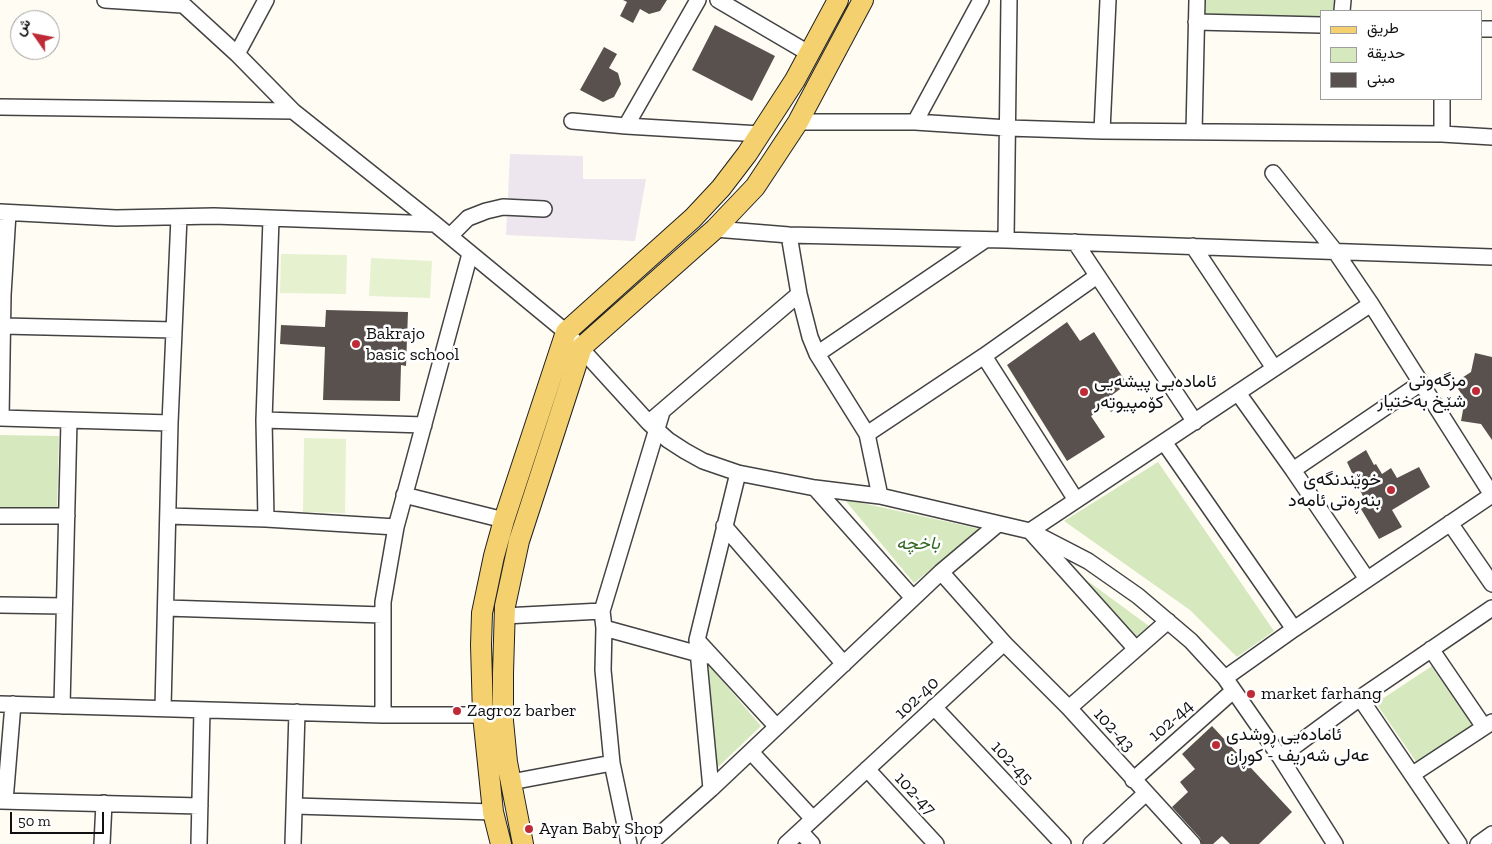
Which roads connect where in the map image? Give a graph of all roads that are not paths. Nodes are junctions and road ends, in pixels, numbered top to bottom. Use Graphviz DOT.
graph roads {
  1 [pos="105,0"];
  2 [pos="266,0"];
  3 [pos="698,0"];
  4 [pos="718,0"];
  5 [pos="838,0"];
  6 [pos="864,0"];
  7 [pos="981,0"];
  8 [pos="1009,0"];
  9 [pos="1108,0"];
  10 [pos="1197,0"];
  11 [pos="180,2"];
  12 [pos="1196,22"];
  13 [pos="1320,25"];
  14 [pos="812,49"];
  15 [pos="237,54"];
  16 [pos="834,55"];
  17 [pos="795,80"];
  18 [pos="814,92"];
  19 [pos="1442,100"];
  20 [pos="0,107"];
  21 [pos="294,111"];
  22 [pos="572,122"];
  23 [pos="798,122"];
  24 [pos="914,122"];
  25 [pos="626,126"];
  26 [pos="1008,128"];
  27 [pos="1102,131"];
  28 [pos="1194,132"];
  29 [pos="760,134"];
  30 [pos="1442,134"];
  31 [pos="1492,137"];
  32 [pos="1273,173"];
  33 [pos="544,210"];
  34 [pos="4,213"];
  35 [pos="179,216"];
  36 [pos="271,218"];
  37 [pos="435,224"];
  38 [pos="715,229"];
  39 [pos="789,235"];
  40 [pos="450,236"];
  41 [pos="985,240"];
  42 [pos="1006,240"];
  43 [pos="1075,242"];
  44 [pos="1193,246"];
  45 [pos="1335,251"];
  46 [pos="470,254"];
  47 [pos="1492,257"];
  48 [pos="1097,276"];
  49 [pos="799,294"];
  50 [pos="1370,304"];
  51 [pos="3,326"];
  52 [pos="174,330"];
  53 [pos="566,332"];
  54 [pos="582,347"];
  55 [pos="817,354"];
  56 [pos="984,356"];
  57 [pos="1274,368"];
  58 [pos="1421,383"];
  59 [pos="1238,393"];
  60 [pos="1,418"];
  61 [pos="264,420"];
  62 [pos="69,421"];
  63 [pos="170,422"];
  64 [pos="1195,422"];
  65 [pos="424,425"];
  66 [pos="652,426"];
  67 [pos="867,434"];
  68 [pos="1164,442"];
  69 [pos="1293,470"];
  70 [pos="738,474"];
  71 [pos="815,488"];
  72 [pos="404,495"];
  73 [pos="1492,495"];
  74 [pos="880,496"];
  75 [pos="1076,500"];
  76 [pos="0,516"];
  77 [pos="66,516"];
  78 [pos="168,516"];
  79 [pos="266,519"];
  80 [pos="504,520"];
  81 [pos="1450,523"];
  82 [pos="998,524"];
  83 [pos="724,526"];
  84 [pos="396,527"];
  85 [pos="1030,532"];
  86 [pos="941,572"];
  87 [pos="1367,579"];
  88 [pos="1492,584"];
  89 [pos="913,598"];
  90 [pos="0,605"];
  91 [pos="64,606"];
  92 [pos="166,608"];
  93 [pos="1492,608"];
  94 [pos="602,611"];
  95 [pos="383,615"];
  96 [pos="504,616"];
  97 [pos="1168,621"];
  98 [pos="604,628"];
  99 [pos="1294,629"];
  100 [pos="1004,643"];
  101 [pos="697,647"];
  102 [pos="1136,649"];
  103 [pos="1431,649"];
  104 [pos="844,664"];
  105 [pos="1225,678"];
  106 [pos="1233,691"];
  107 [pos="1360,698"];
  108 [pos="6,704"];
  109 [pos="62,706"];
  110 [pos="934,707"];
  111 [pos="163,708"];
  112 [pos="1069,708"];
  113 [pos="202,710"];
  114 [pos="297,712"];
  115 [pos="383,715"];
  116 [pos="483,715"];
  117 [pos="1488,724"];
  118 [pos="777,727"];
  119 [pos="750,752"];
  120 [pos="1280,757"];
  121 [pos="612,763"];
  122 [pos="867,769"];
  123 [pos="1413,774"];
  124 [pos="1133,780"];
  125 [pos="511,782"];
  126 [pos="712,789"];
  127 [pos="1146,794"];
  128 [pos="3,801"];
  129 [pos="104,804"];
  130 [pos="200,806"];
  131 [pos="295,806"];
  132 [pos="493,812"];
  133 [pos="813,819"];
  134 [pos="800,831"];
  135 [pos="1492,834"];
  136 [pos="102,844"];
  137 [pos="200,844"];
  138 [pos="292,844"];
  139 [pos="501,844"];
  140 [pos="523,844"];
  141 [pos="629,844"];
  142 [pos="648,844"];
  143 [pos="786,844"];
  144 [pos="812,844"];
  145 [pos="936,844"];
  146 [pos="1063,844"];
  147 [pos="1091,844"];
  148 [pos="1193,844"];
  149 [pos="1336,844"];
  150 [pos="1460,844"];
  151 [pos="1478,844"];
  1 -- 11 [label="street"];
  2 -- 15 [label="street"];
  3 -- 25 [label="street"];
  4 -- 14 [label="street"];
  5 -- 14 [label="main road"];
  6 -- 16 [label="main road"];
  7 -- 24 [label="street"];
  8 -- 26 [label="street"];
  9 -- 27 [label="street"];
  10 -- 12 [label="street"];
  11 -- 15 [label="street"];
  12 -- 13 [label="street"];
  12 -- 28 [label="street"];
  14 -- 16 [label="main road"];
  14 -- 17 [label="main road"];
  15 -- 21 [label="street"];
  16 -- 18 [label="main road"];
  17 -- 18 [label="main road"];
  17 -- 29 [label="main road"];
  18 -- 23 [label="main road"];
  19 -- 30 [label="street"];
  20 -- 21 [label="street"];
  21 -- 37 [label="street"];
  22 -- 25 [label="street"];
  23 -- 24 [label="street"];
  23 -- 38 [label="main road"];
  24 -- 26 [label="street"];
  25 -- 29 [label="street"];
  26 -- 27 [label="street"];
  26 -- 42 [label="street"];
  27 -- 28 [label="street"];
  28 -- 30 [label="street"];
  29 -- 53 [label="main road"];
  30 -- 31 [label="street"];
  32 -- 45 [label="street"];
  33 -- 40 [label="street"];
  34 -- 35 [label="street"];
  34 -- 51 [label="street"];
  35 -- 36 [label="street"];
  35 -- 52 [label="street"];
  36 -- 37 [label="street"];
  36 -- 61 [label="street"];
  37 -- 40 [label="street"];
  38 -- 39 [label="street"];
  38 -- 54 [label="main road"];
  39 -- 41 [label="street"];
  39 -- 49 [label="street"];
  40 -- 46 [label="street"];
  41 -- 42 [label="street"];
  41 -- 55 [label="street"];
  42 -- 43 [label="street"];
  43 -- 44 [label="street"];
  43 -- 48 [label="street"];
  44 -- 45 [label="street"];
  44 -- 57 [label="street"];
  45 -- 47 [label="street"];
  45 -- 50 [label="street"];
  46 -- 53 [label="street"];
  46 -- 65 [label="street"];
  48 -- 56 [label="street"];
  48 -- 64 [label="street"];
  49 -- 55 [label="street"];
  49 -- 66 [label="street"];
  50 -- 57 [label="street"];
  50 -- 58 [label="street"];
  51 -- 52 [label="street"];
  51 -- 60 [label="street"];
  52 -- 63 [label="street"];
  53 -- 54 [label="street"];
  53 -- 80 [label="main road"];
  54 -- 66 [label="street"];
  54 -- 96 [label="main road"];
  55 -- 67 [label="street"];
  56 -- 67 [label="street"];
  56 -- 75 [label="street"];
  57 -- 59 [label="street"];
  58 -- 69 [label="street"];
  58 -- 73 [label="street"];
  59 -- 64 [label="street"];
  59 -- 69 [label="street"];
  60 -- 62 [label="street"];
  61 -- 65 [label="street"];
  61 -- 79 [label="street"];
  62 -- 63 [label="street"];
  62 -- 77 [label="street"];
  63 -- 78 [label="street"];
  64 -- 68 [label="street"];
  65 -- 72 [label="street"];
  66 -- 70 [label="street"];
  66 -- 94 [label="street"];
  67 -- 74 [label="street"];
  68 -- 75 [label="street"];
  68 -- 99 [label="street"];
  69 -- 87 [label="street"];
  70 -- 71 [label="street"];
  70 -- 83 [label="street"];
  71 -- 74 [label="street"];
  71 -- 89 [label="street"];
  72 -- 80 [label="street"];
  72 -- 84 [label="street"];
  73 -- 81 [label="street"];
  74 -- 82 [label="street"];
  75 -- 85 [label="street"];
  76 -- 77 [label="street"];
  77 -- 91 [label="street"];
  78 -- 79 [label="street"];
  78 -- 92 [label="street"];
  79 -- 84 [label="street"];
  80 -- 116 [label="main road"];
  81 -- 87 [label="street"];
  81 -- 88 [label="street"];
  82 -- 85 [label="street"];
  82 -- 86 [label="street"];
  83 -- 101 [label="street"];
  83 -- 104 [label="street"];
  84 -- 95 [label="street"];
  85 -- 97 [label="street"];
  85 -- 102 [label="street"];
  86 -- 89 [label="street"];
  86 -- 100 [label="street"];
  87 -- 99 [label="street"];
  89 -- 104 [label="street"];
  90 -- 91 [label="street"];
  91 -- 109 [label="street"];
  92 -- 95 [label="street"];
  92 -- 111 [label="street"];
  93 -- 103 [label="street"];
  94 -- 96 [label="street"];
  94 -- 98 [label="street"];
  95 -- 115 [label="street"];
  96 -- 125 [label="main road"];
  97 -- 102 [label="street"];
  97 -- 105 [label="street"];
  98 -- 101 [label="street"];
  98 -- 121 [label="street"];
  99 -- 105 [label="street"];
  100 -- 110 [label="street, 102-40"];
  100 -- 112 [label="street, 102-43"];
  101 -- 118 [label="street"];
  101 -- 126 [label="street"];
  102 -- 112 [label="street"];
  103 -- 107 [label="street"];
  103 -- 117 [label="street"];
  104 -- 118 [label="street"];
  105 -- 106 [label="street"];
  106 -- 120 [label="street"];
  106 -- 124 [label="street, 102-44"];
  107 -- 120 [label="street"];
  107 -- 123 [label="street"];
  108 -- 109 [label="street"];
  108 -- 128 [label="street"];
  109 -- 111 [label="street"];
  110 -- 122 [label="street, 102-40"];
  110 -- 146 [label="street, 102-45"];
  111 -- 113 [label="street"];
  112 -- 124 [label="street, 102-43"];
  113 -- 114 [label="street"];
  113 -- 130 [label="street"];
  114 -- 115 [label="street"];
  114 -- 131 [label="street"];
  115 -- 116 [label="street"];
  116 -- 132 [label="main road"];
  117 -- 123 [label="street"];
  118 -- 119 [label="street"];
  119 -- 126 [label="street"];
  119 -- 133 [label="street"];
  120 -- 149 [label="street"];
  121 -- 125 [label="street"];
  121 -- 141 [label="street"];
  122 -- 133 [label="street, 102-40"];
  122 -- 145 [label="street, 102-47"];
  123 -- 150 [label="street"];
  124 -- 127 [label="street, 102-43"];
  125 -- 140 [label="main road"];
  126 -- 142 [label="street"];
  127 -- 147 [label="street"];
  127 -- 148 [label="street, 102-43"];
  128 -- 129 [label="street"];
  129 -- 130 [label="street"];
  129 -- 136 [label="street"];
  130 -- 137 [label="street"];
  131 -- 132 [label="street"];
  131 -- 138 [label="street"];
  132 -- 139 [label="main road"];
  133 -- 134 [label="street, 102-40"];
  134 -- 143 [label="street, 102-40"];
  134 -- 144 [label="street"];
  135 -- 151 [label="street"];
}
